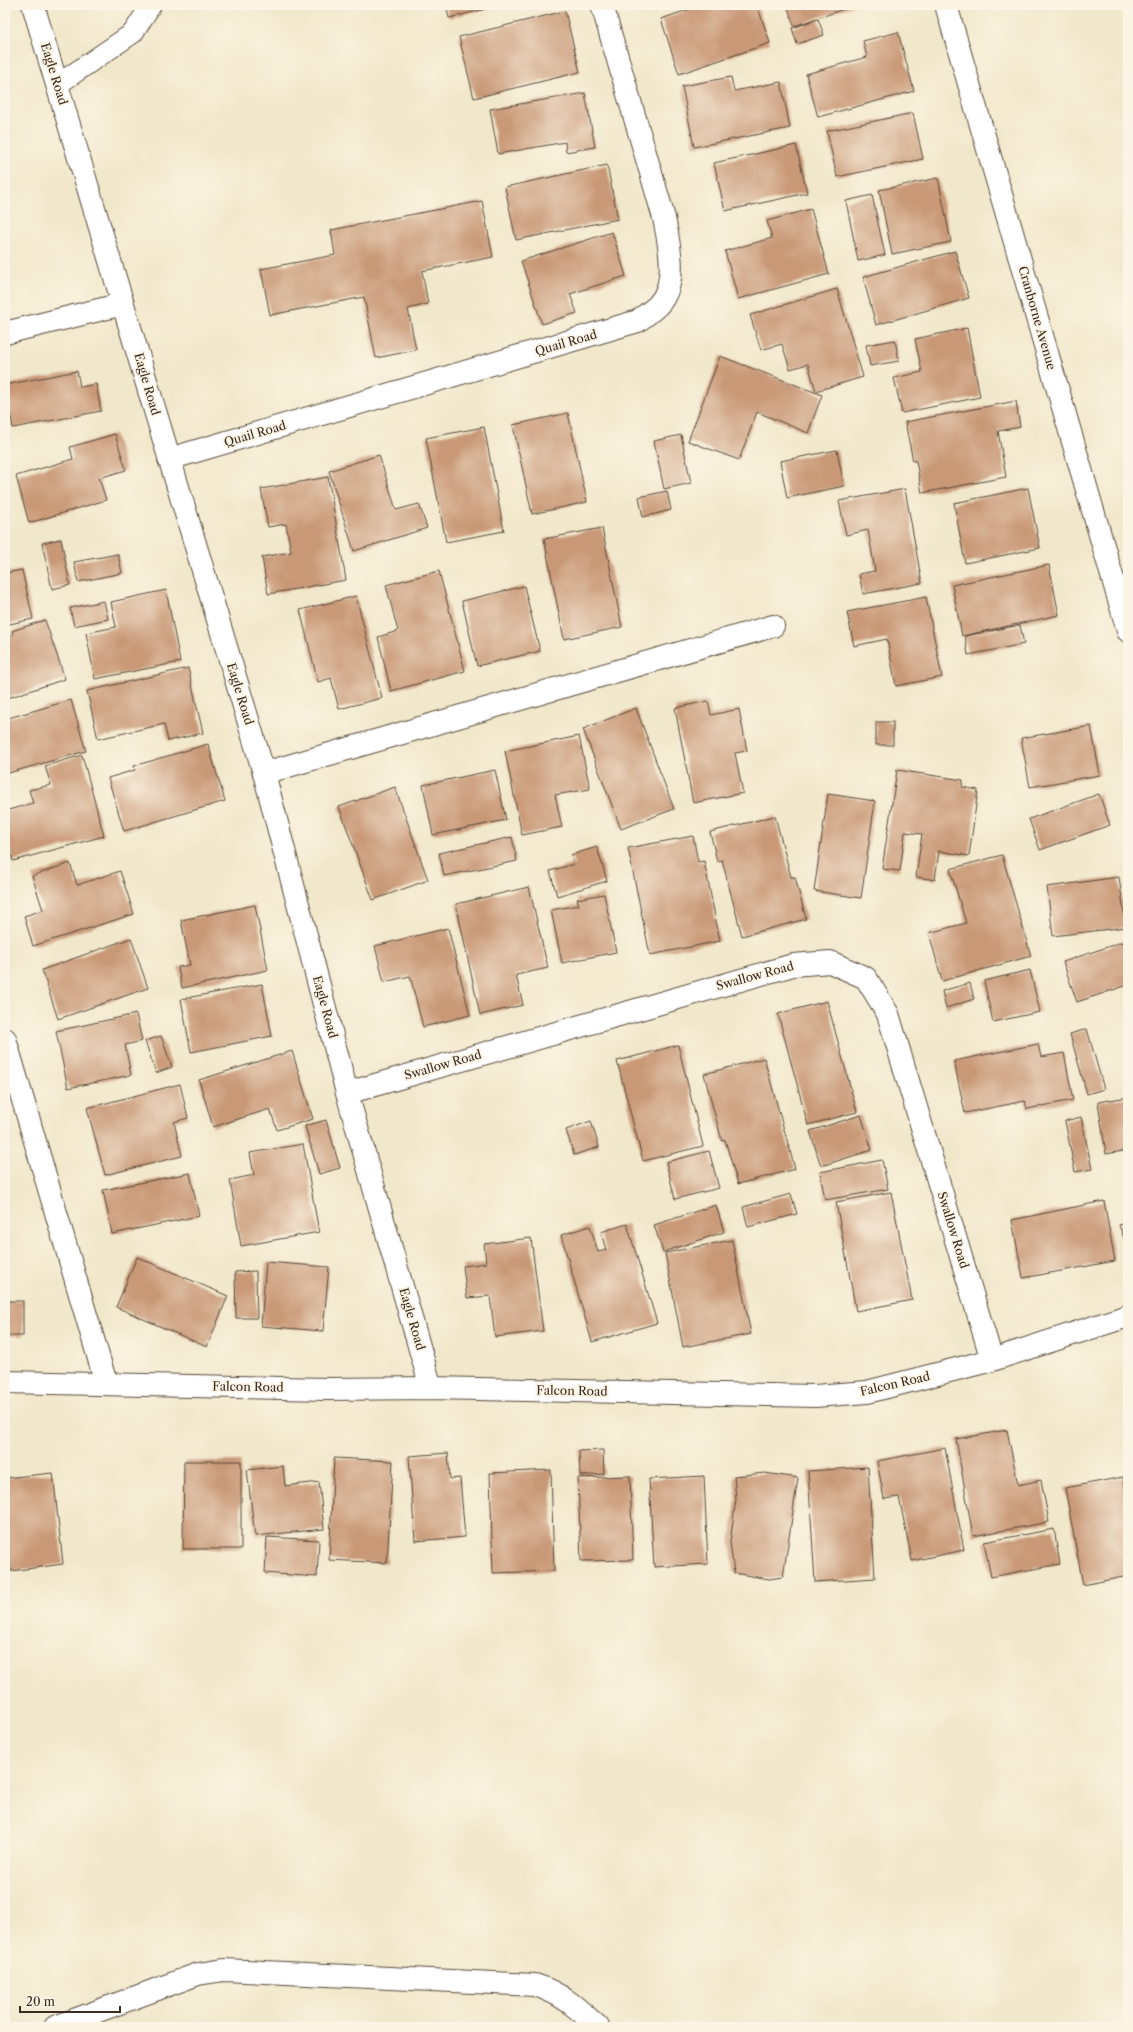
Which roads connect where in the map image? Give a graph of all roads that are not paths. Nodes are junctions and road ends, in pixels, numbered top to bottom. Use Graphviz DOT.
graph roads {
  1 [pos="33,5"];
  2 [pos="150,5"];
  3 [pos="602,5"];
  4 [pos="946,5"];
  5 [pos="57,85"];
  6 [pos="123,304"];
  7 [pos="5,333"];
  8 [pos="169,459"];
  9 [pos="773,626"];
  10 [pos="1128,631"];
  11 [pos="264,773"];
  12 [pos="6,1044"];
  13 [pos="347,1093"];
  14 [pos="1128,1316"];
  15 [pos="992,1360"];
  16 [pos="5,1382"];
  17 [pos="106,1383"];
  18 [pos="431,1388"];
  19 [pos="55,2027"];
  20 [pos="598,2027"];
  1 -- 5 [label="street, Eagle Road"];
  2 -- 5 [label="lane"];
  3 -- 8 [label="street, Quail Road"];
  4 -- 10 [label="street, Cranborne Avenue"];
  5 -- 6 [label="street, Eagle Road"];
  6 -- 7 [label="street"];
  6 -- 8 [label="street, Eagle Road"];
  8 -- 11 [label="street, Eagle Road"];
  9 -- 11 [label="street"];
  11 -- 13 [label="street, Eagle Road"];
  12 -- 17 [label="street"];
  13 -- 15 [label="street, Swallow Road"];
  13 -- 18 [label="street, Eagle Road"];
  14 -- 15 [label="street, Falcon Road"];
  15 -- 18 [label="street, Falcon Road"];
  16 -- 17 [label="street, Falcon Road"];
  17 -- 18 [label="street, Falcon Road"];
  19 -- 20 [label="street"];
}
